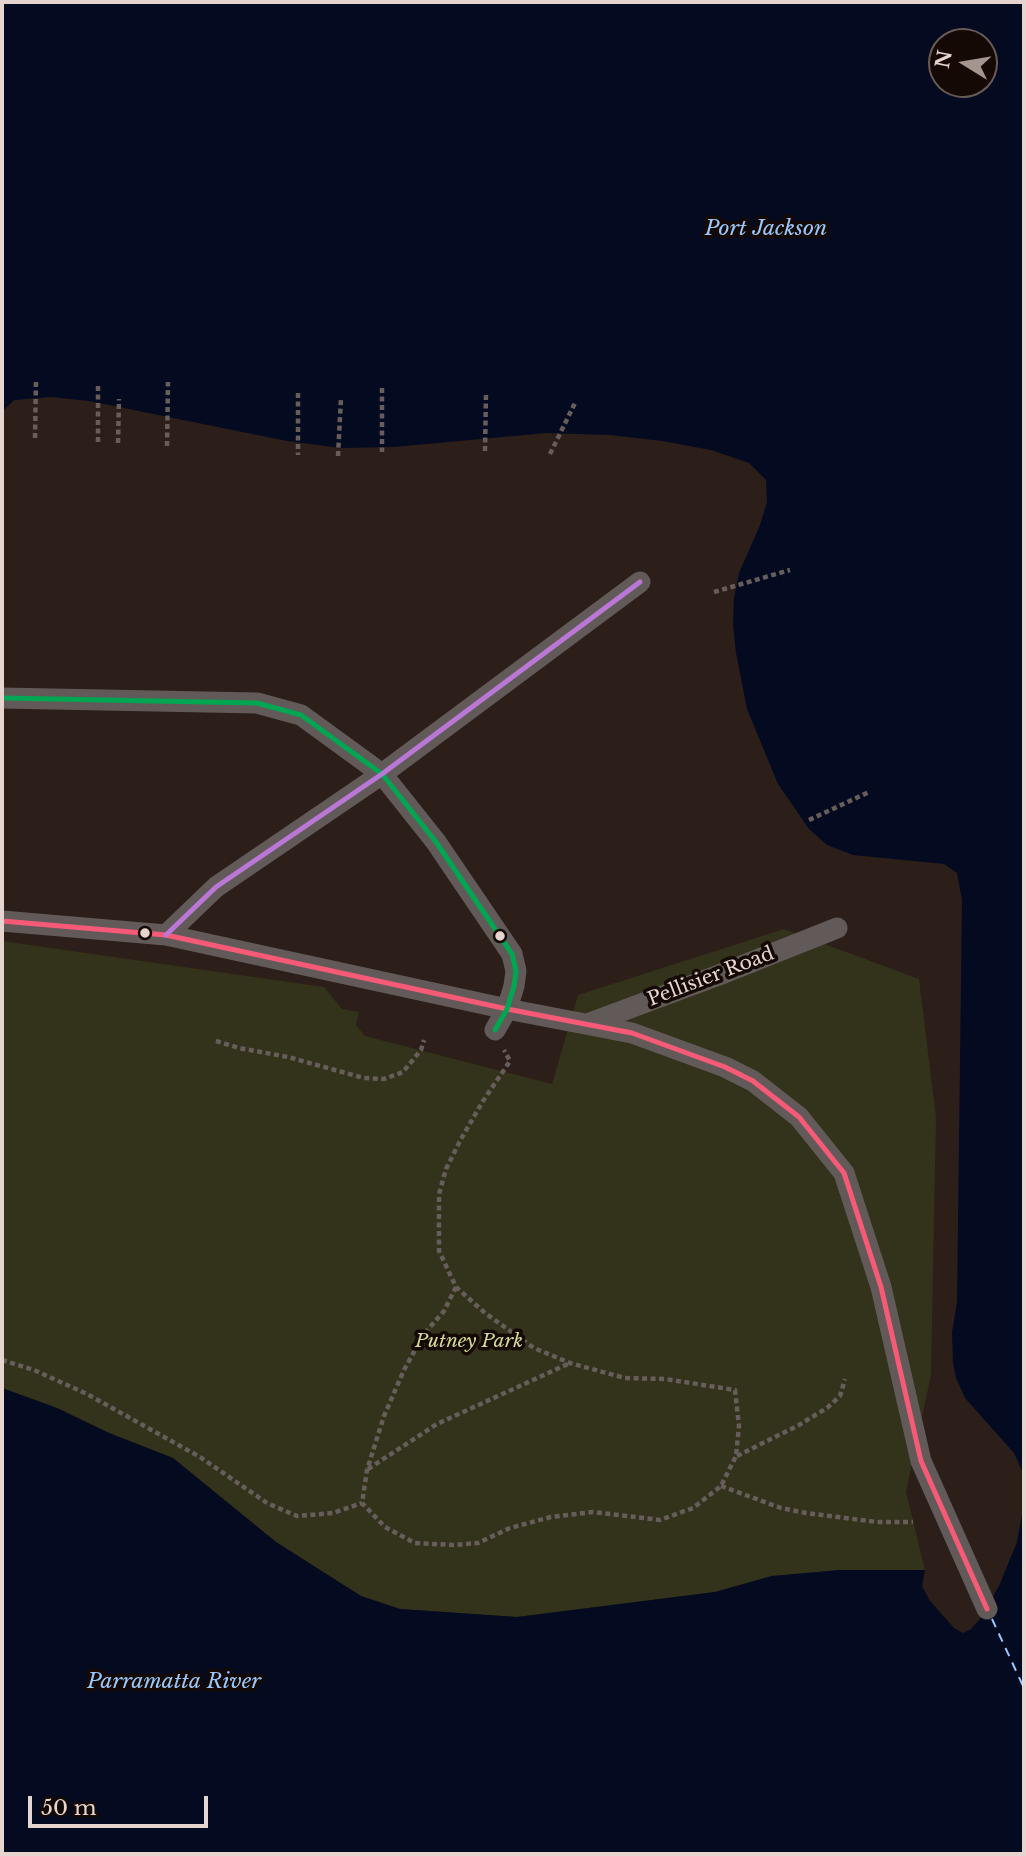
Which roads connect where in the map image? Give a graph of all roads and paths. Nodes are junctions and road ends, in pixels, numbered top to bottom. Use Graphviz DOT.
graph roads {
  1 [pos="36,380"];
  2 [pos="169,382"];
  3 [pos="97,386"];
  4 [pos="382,388"];
  5 [pos="298,393"];
  6 [pos="486,394"];
  7 [pos="341,398"];
  8 [pos="119,399"];
  9 [pos="575,403"];
  10 [pos="35,438"];
  11 [pos="98,442"];
  12 [pos="118,443"];
  13 [pos="167,446"];
  14 [pos="485,451"];
  15 [pos="382,452"];
  16 [pos="298,454"];
  17 [pos="550,454"];
  18 [pos="338,456"];
  19 [pos="790,570"];
  20 [pos="640,582"];
  21 [pos="714,592"];
  22 [pos="2,698"];
  23 [pos="382,774"];
  24 [pos="869,792"];
  25 [pos="810,820"];
  26 [pos="2,921"];
  27 [pos="837,928"];
  28 [pos="166,934"];
  29 [pos="508,1009"];
  30 [pos="584,1024"];
  31 [pos="495,1030"];
  32 [pos="424,1040"];
  33 [pos="216,1041"];
  34 [pos="456,1287"];
  35 [pos="2,1360"];
  36 [pos="570,1363"];
  37 [pos="845,1379"];
  38 [pos="736,1456"];
  39 [pos="367,1470"];
  40 [pos="721,1486"];
  41 [pos="362,1503"];
  42 [pos="914,1522"];
  43 [pos="987,1609"];
  1 -- 10 [label="path"];
  2 -- 13 [label="path"];
  3 -- 11 [label="path"];
  4 -- 15 [label="path"];
  5 -- 16 [label="path"];
  6 -- 14 [label="path"];
  7 -- 18 [label="path"];
  8 -- 12 [label="path"];
  9 -- 17 [label="path"];
  19 -- 21 [label="path"];
  20 -- 23 [label="street"];
  22 -- 23 [label="street"];
  23 -- 28 [label="street"];
  23 -- 29 [label="street"];
  24 -- 25 [label="path"];
  26 -- 28 [label="street, Pellisier Road"];
  27 -- 30 [label="street, Pellisier Road"];
  28 -- 29 [label="street, Pellisier Road"];
  29 -- 30 [label="street, Pellisier Road"];
  29 -- 31 [label="street"];
  30 -- 43 [label="street, Pellisier Road"];
  31 -- 34 [label="path"];
  32 -- 33 [label="path"];
  34 -- 36 [label="path"];
  34 -- 39 [label="path"];
  35 -- 41 [label="path"];
  36 -- 38 [label="path"];
  36 -- 39 [label="path"];
  37 -- 38 [label="path"];
  38 -- 40 [label="path"];
  39 -- 41 [label="path"];
  40 -- 41 [label="path"];
  40 -- 42 [label="path"];
}
